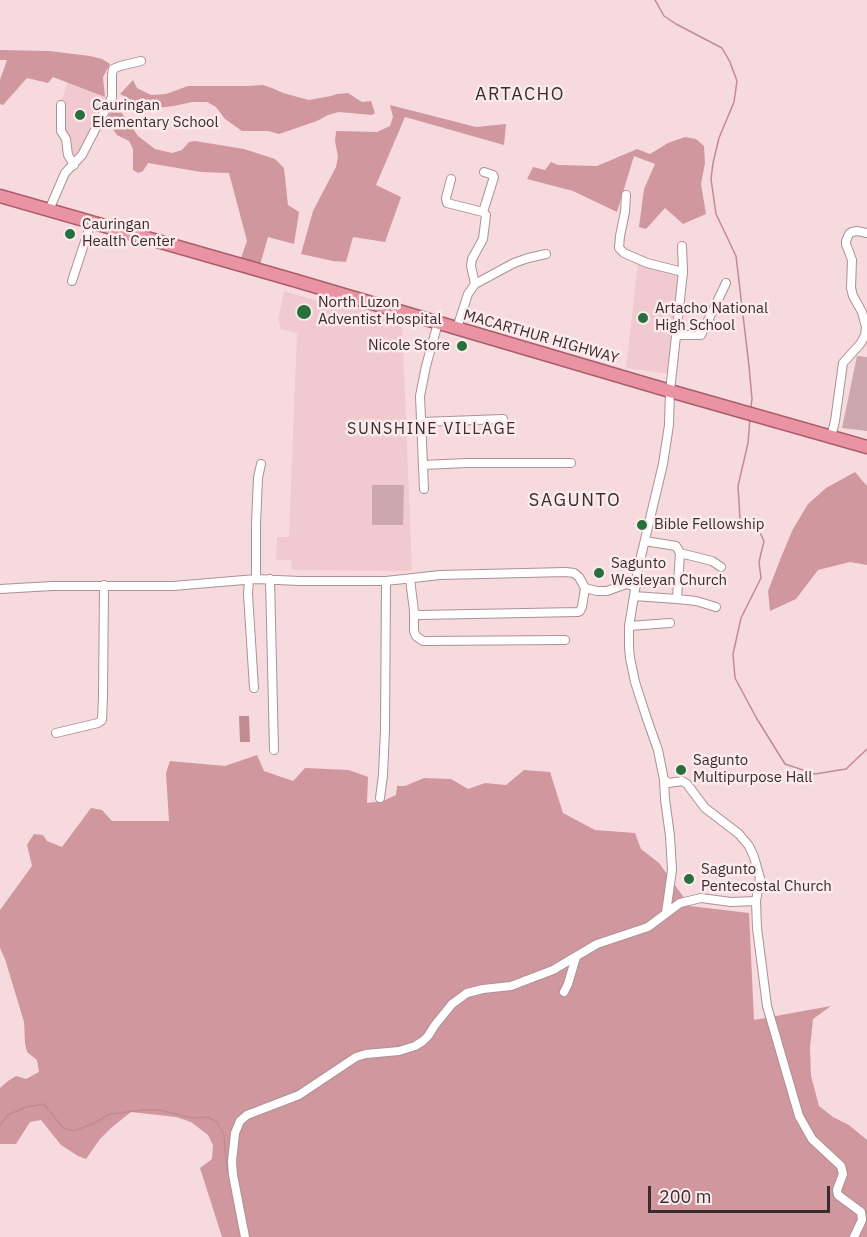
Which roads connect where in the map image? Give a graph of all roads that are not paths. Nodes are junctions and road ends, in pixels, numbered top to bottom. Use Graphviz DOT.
graph roads {
  1 [pos="141,61"];
  2 [pos="61,105"];
  3 [pos="74,165"];
  4 [pos="484,172"];
  5 [pos="451,179"];
  6 [pos="626,195"];
  7 [pos="0,196"];
  8 [pos="49,210"];
  9 [pos="483,212"];
  10 [pos="91,223"];
  11 [pos="867,233"];
  12 [pos="682,246"];
  13 [pos="546,254"];
  14 [pos="683,272"];
  15 [pos="72,280"];
  16 [pos="726,283"];
  17 [pos="476,284"];
  18 [pos="438,322"];
  19 [pos="457,328"];
  20 [pos="676,335"];
  21 [pos="670,391"];
  22 [pos="503,419"];
  23 [pos="422,422"];
  24 [pos="831,437"];
  25 [pos="867,447"];
  26 [pos="571,463"];
  27 [pos="261,464"];
  28 [pos="423,465"];
  29 [pos="424,489"];
  30 [pos="645,541"];
  31 [pos="680,553"];
  32 [pos="721,567"];
  33 [pos="252,579"];
  34 [pos="270,579"];
  35 [pos="410,579"];
  36 [pos="386,581"];
  37 [pos="104,585"];
  38 [pos="636,585"];
  39 [pos="585,588"];
  40 [pos="0,589"];
  41 [pos="634,596"];
  42 [pos="676,600"];
  43 [pos="716,607"];
  44 [pos="414,611"];
  45 [pos="670,622"];
  46 [pos="629,626"];
  47 [pos="565,639"];
  48 [pos="254,688"];
  49 [pos="56,733"];
  50 [pos="274,750"];
  51 [pos="664,780"];
  52 [pos="380,798"];
  53 [pos="756,901"];
  54 [pos="666,913"];
  55 [pos="576,957"];
  56 [pos="564,992"];
  57 [pos="245,1237"];
  58 [pos="854,1237"];
  1 -- 3 [label="street"];
  2 -- 3 [label="street"];
  3 -- 8 [label="street"];
  4 -- 9 [label="street"];
  5 -- 9 [label="street"];
  6 -- 14 [label="street"];
  7 -- 8 [label="highway, MACARTHUR HIGHWAY"];
  8 -- 10 [label="highway, MACARTHUR HIGHWAY"];
  9 -- 17 [label="street"];
  10 -- 15 [label="street"];
  10 -- 18 [label="highway, MACARTHUR HIGHWAY"];
  11 -- 24 [label="street"];
  12 -- 14 [label="street"];
  13 -- 17 [label="street"];
  14 -- 20 [label="street"];
  16 -- 20 [label="street"];
  17 -- 19 [label="street"];
  18 -- 19 [label="highway, MACARTHUR HIGHWAY"];
  18 -- 23 [label="street"];
  19 -- 21 [label="highway, MACARTHUR HIGHWAY"];
  20 -- 21 [label="street"];
  21 -- 24 [label="highway, MACARTHUR HIGHWAY"];
  21 -- 30 [label="street"];
  22 -- 23 [label="street"];
  23 -- 28 [label="street"];
  24 -- 25 [label="highway, MACARTHUR HIGHWAY"];
  26 -- 28 [label="street"];
  27 -- 33 [label="street"];
  28 -- 29 [label="street"];
  30 -- 31 [label="street"];
  30 -- 38 [label="street"];
  31 -- 32 [label="street"];
  31 -- 42 [label="street"];
  33 -- 34 [label="street"];
  33 -- 37 [label="street"];
  33 -- 48 [label="street"];
  34 -- 36 [label="street"];
  34 -- 50 [label="street"];
  35 -- 36 [label="street"];
  35 -- 39 [label="street"];
  35 -- 44 [label="street"];
  36 -- 52 [label="street"];
  37 -- 40 [label="street"];
  37 -- 49 [label="street"];
  38 -- 39 [label="street"];
  38 -- 41 [label="street"];
  39 -- 44 [label="street"];
  41 -- 42 [label="street"];
  41 -- 46 [label="street"];
  42 -- 43 [label="street"];
  44 -- 47 [label="street"];
  45 -- 46 [label="street"];
  46 -- 51 [label="street"];
  51 -- 53 [label="street"];
  51 -- 54 [label="street"];
  53 -- 54 [label="street"];
  53 -- 58 [label="street"];
  54 -- 55 [label="street"];
  55 -- 56 [label="street"];
  55 -- 57 [label="street"];
}
